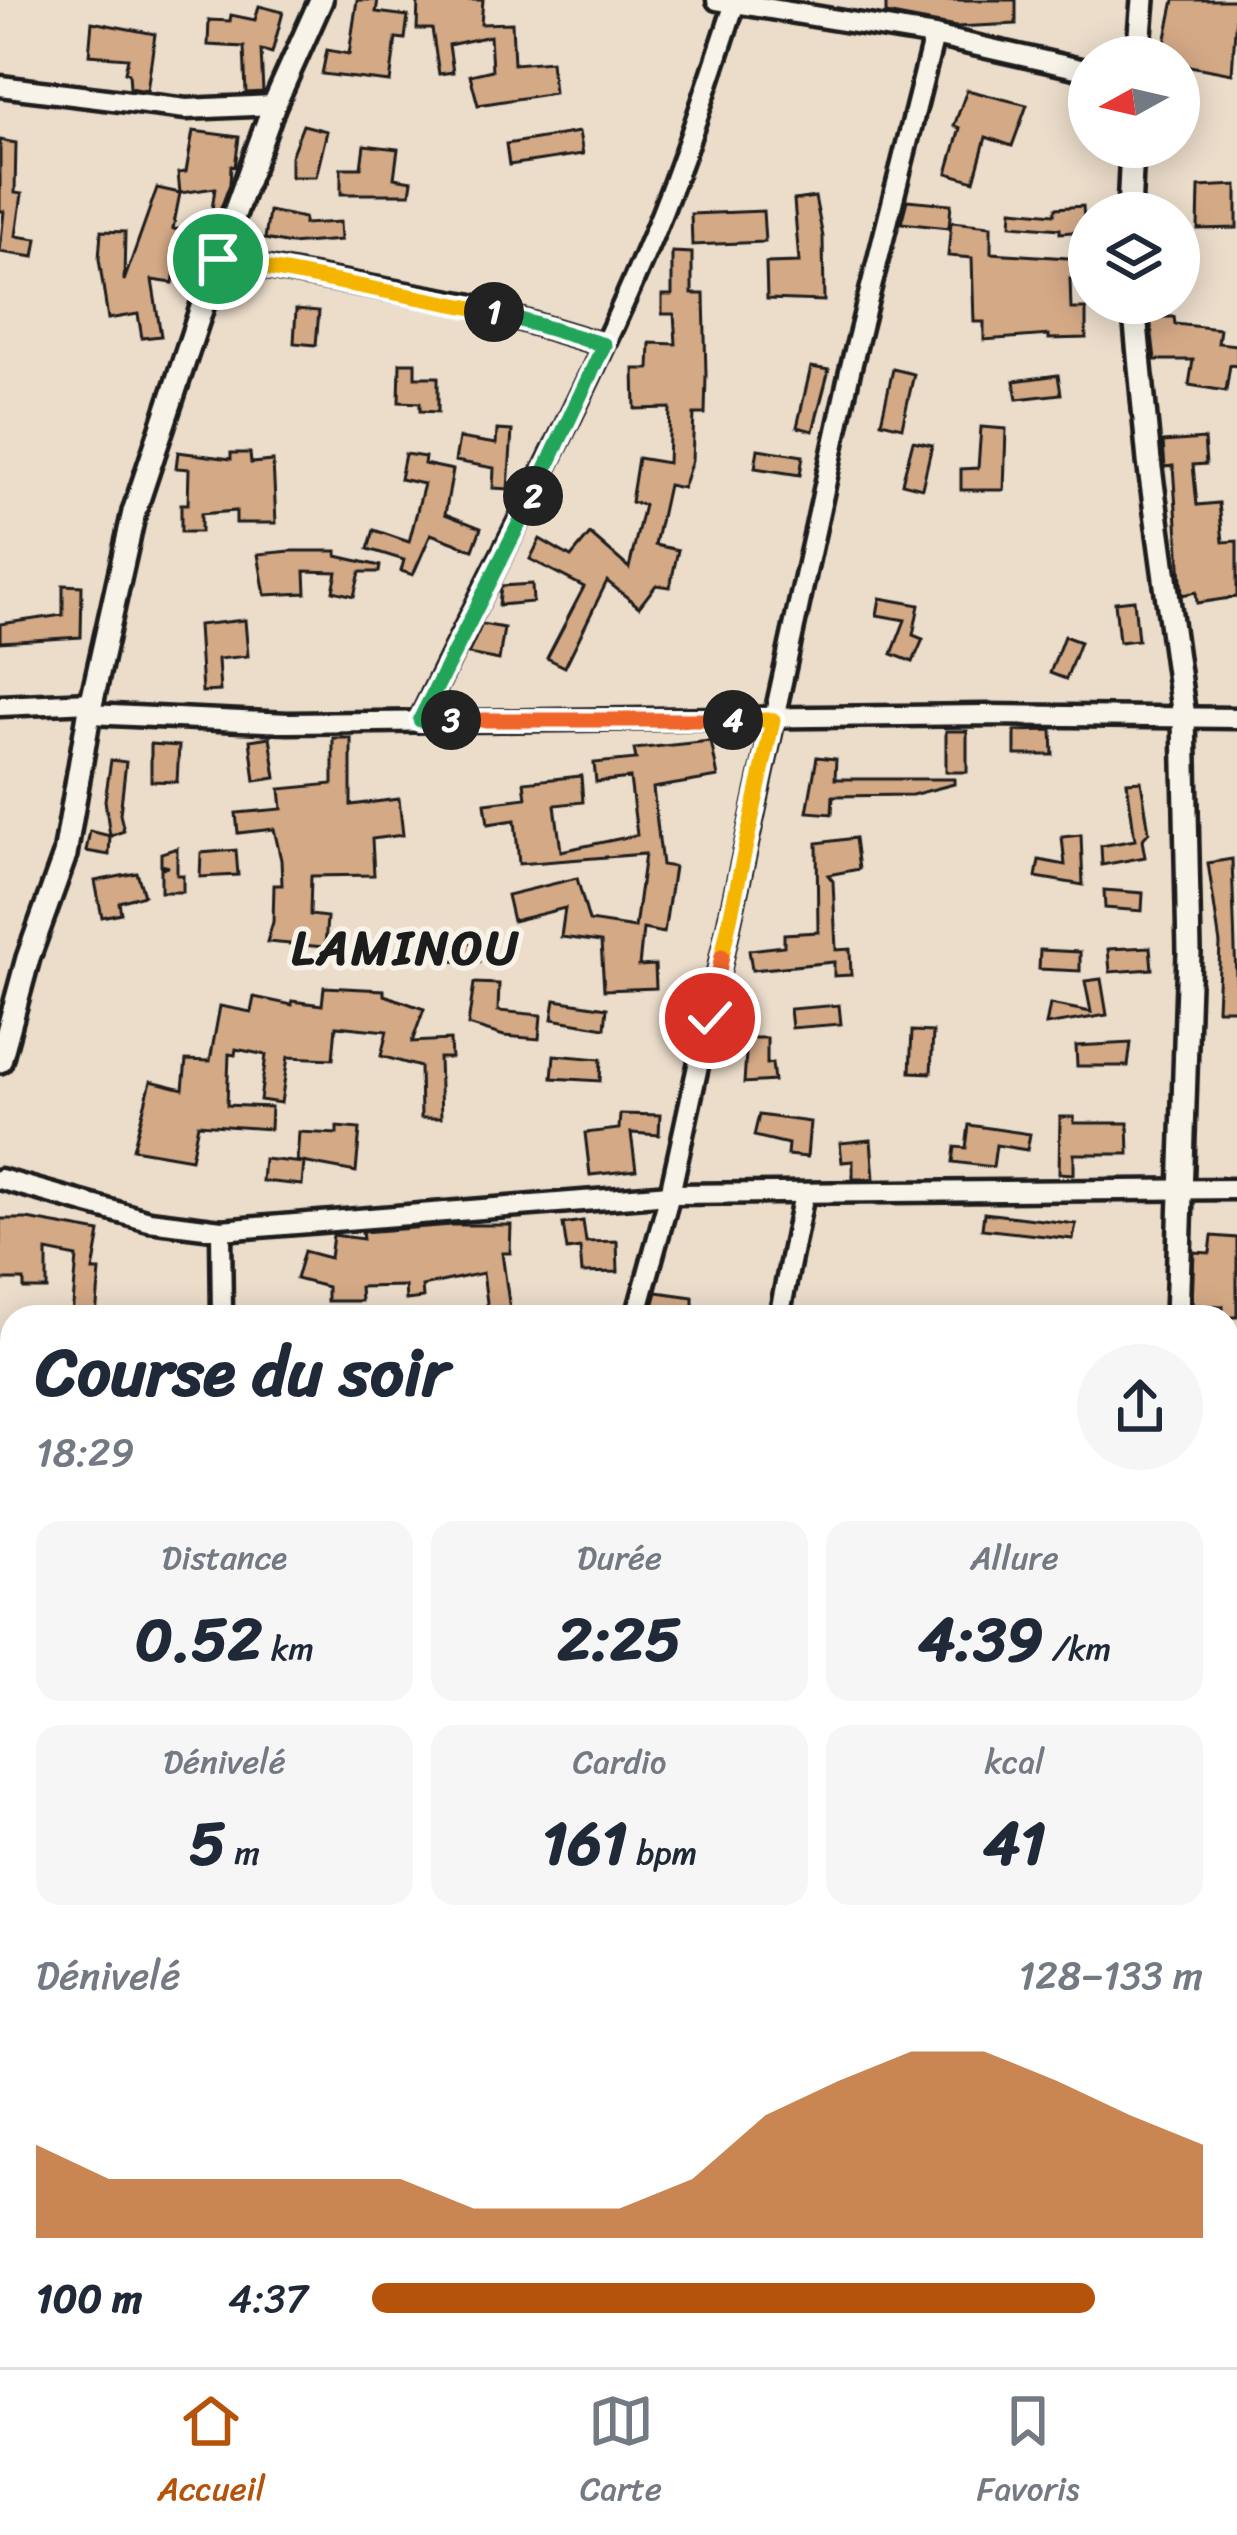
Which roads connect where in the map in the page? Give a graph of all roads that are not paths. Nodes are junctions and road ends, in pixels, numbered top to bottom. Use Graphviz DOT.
graph roads {
  1 [pos="321,0"];
  2 [pos="1143,0"];
  3 [pos="726,2"];
  4 [pos="934,36"];
  5 [pos="1140,36"];
  6 [pos="1068,66"];
  7 [pos="0,86"];
  8 [pos="274,105"];
  9 [pos="218,259"];
  10 [pos="1136,324"];
  11 [pos="604,345"];
  12 [pos="0,706"];
  13 [pos="90,708"];
  14 [pos="1184,717"];
  15 [pos="1237,718"];
  16 [pos="420,720"];
  17 [pos="773,720"];
  18 [pos="6,1013"];
  19 [pos="0,1061"];
  20 [pos="0,1179"];
  21 [pos="1182,1188"];
  22 [pos="1237,1189"];
  23 [pos="670,1194"];
  24 [pos="804,1194"];
  25 [pos="220,1230"];
  26 [pos="222,1305"];
  27 [pos="639,1305"];
  28 [pos="781,1305"];
  29 [pos="1178,1305"];
  1 -- 8 [label="street"];
  2 -- 5 [label="street"];
  3 -- 4 [label="street"];
  3 -- 11 [label="street"];
  4 -- 6 [label="street"];
  4 -- 17 [label="street"];
  7 -- 8 [label="street"];
  8 -- 9 [label="street"];
  9 -- 11 [label="street"];
  9 -- 13 [label="street"];
  10 -- 14 [label="street"];
  11 -- 16 [label="street"];
  12 -- 13 [label="street"];
  13 -- 16 [label="street"];
  13 -- 18 [label="street"];
  14 -- 15 [label="street"];
  14 -- 17 [label="street"];
  14 -- 21 [label="street"];
  16 -- 17 [label="street"];
  17 -- 23 [label="street"];
  18 -- 19 [label="street"];
  20 -- 25 [label="street"];
  21 -- 22 [label="street"];
  21 -- 24 [label="street"];
  21 -- 29 [label="street"];
  23 -- 24 [label="street"];
  23 -- 25 [label="street"];
  23 -- 27 [label="street"];
  24 -- 28 [label="street"];
  25 -- 26 [label="street"];
}
